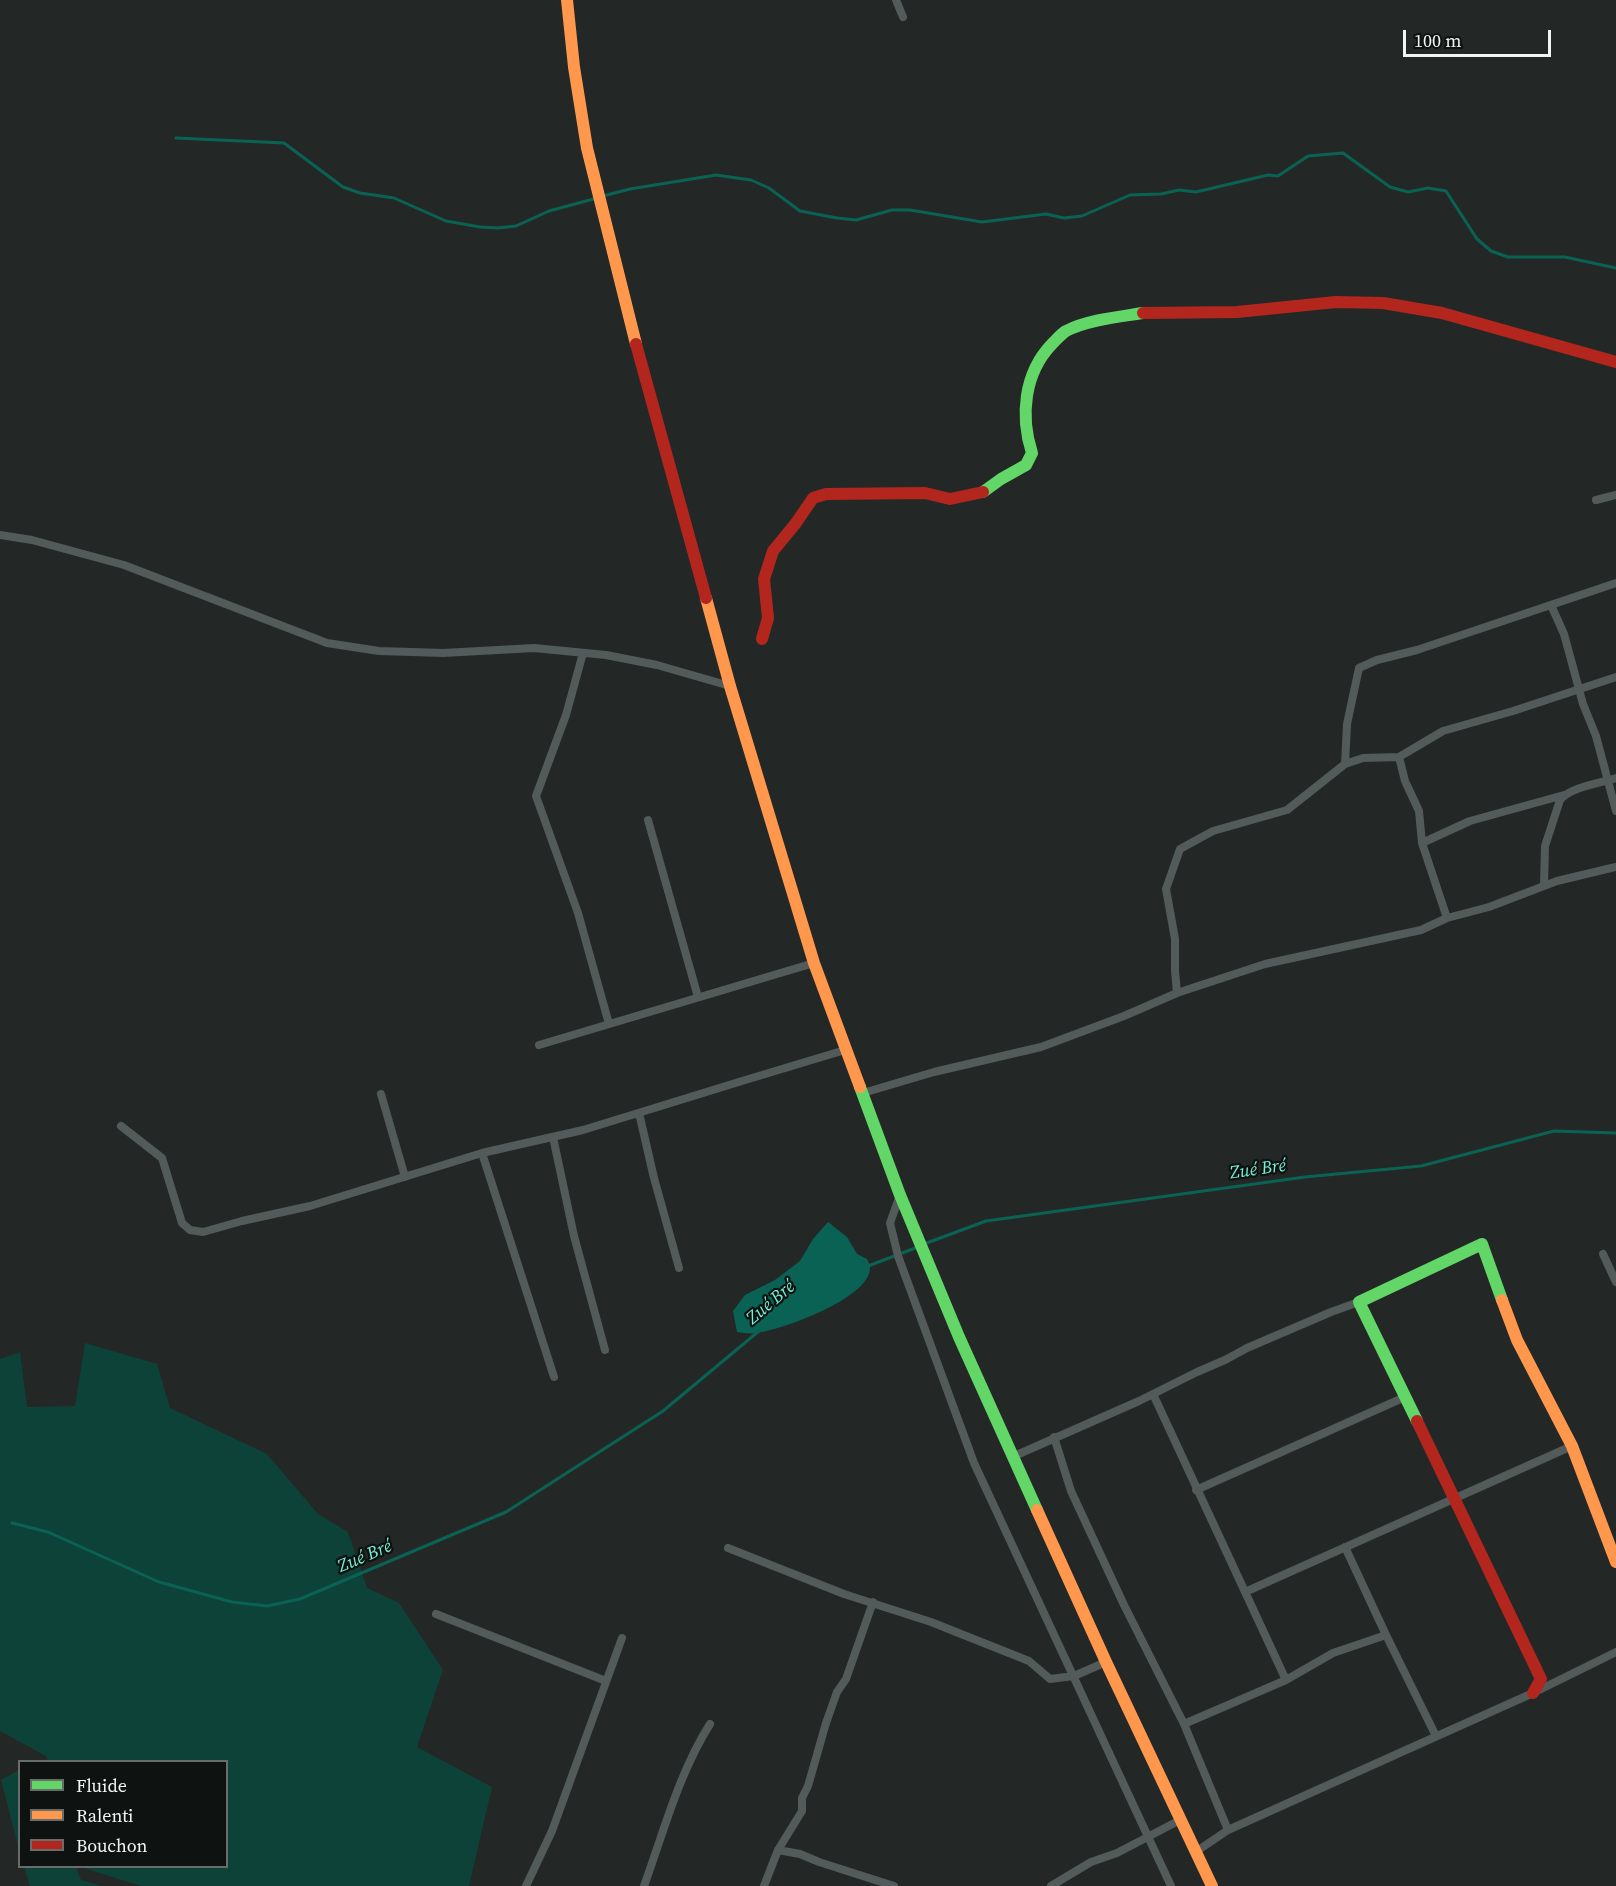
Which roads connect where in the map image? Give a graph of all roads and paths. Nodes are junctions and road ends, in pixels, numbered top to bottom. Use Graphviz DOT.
graph roads {
  1 [pos="567,0"];
  2 [pos="896,0"];
  3 [pos="903,17"];
  4 [pos="1616,362"];
  5 [pos="1616,495"];
  6 [pos="1596,500"];
  7 [pos="0,535"];
  8 [pos="1616,583"];
  9 [pos="1551,605"];
  10 [pos="762,639"];
  11 [pos="583,653"];
  12 [pos="1616,677"];
  13 [pos="730,687"];
  14 [pos="1580,689"];
  15 [pos="1399,757"];
  16 [pos="1345,764"];
  17 [pos="1612,779"];
  18 [pos="1564,795"];
  19 [pos="1616,811"];
  20 [pos="648,820"];
  21 [pos="1422,843"];
  22 [pos="1616,867"];
  23 [pos="1544,886"];
  24 [pos="1447,918"];
  25 [pos="814,963"];
  26 [pos="1177,993"];
  27 [pos="698,997"];
  28 [pos="609,1024"];
  29 [pos="539,1045"];
  30 [pos="845,1050"];
  31 [pos="381,1094"];
  32 [pos="863,1094"];
  33 [pos="639,1113"];
  34 [pos="121,1126"];
  35 [pos="553,1137"];
  36 [pos="482,1154"];
  37 [pos="405,1177"];
  38 [pos="900,1194"];
  39 [pos="1603,1254"];
  40 [pos="679,1268"];
  41 [pos="1616,1282"];
  42 [pos="1359,1302"];
  43 [pos="605,1350"];
  44 [pos="554,1377"];
  45 [pos="1153,1394"];
  46 [pos="1405,1397"];
  47 [pos="1054,1437"];
  48 [pos="1572,1446"];
  49 [pos="1012,1457"];
  50 [pos="1196,1490"];
  51 [pos="1454,1498"];
  52 [pos="1345,1547"];
  53 [pos="728,1548"];
  54 [pos="1616,1563"];
  55 [pos="1245,1592"];
  56 [pos="873,1602"];
  57 [pos="436,1614"];
  58 [pos="1386,1635"];
  59 [pos="622,1638"];
  60 [pos="1616,1652"];
  61 [pos="1106,1662"];
  62 [pos="1074,1676"];
  63 [pos="1286,1680"];
  64 [pos="606,1681"];
  65 [pos="1533,1693"];
  66 [pos="710,1724"];
  67 [pos="1184,1724"];
  68 [pos="1436,1736"];
  69 [pos="1182,1819"];
  70 [pos="1228,1830"];
  71 [pos="1149,1836"];
  72 [pos="777,1850"];
  73 [pos="1197,1851"];
  74 [pos="526,1886"];
  75 [pos="644,1886"];
  76 [pos="764,1886"];
  77 [pos="894,1886"];
  78 [pos="1051,1886"];
  79 [pos="1171,1886"];
  80 [pos="1212,1886"];
  1 -- 13 [label="street"];
  2 -- 3 [label="street"];
  4 -- 10 [label="street"];
  5 -- 6 [label="street"];
  7 -- 11 [label="street"];
  8 -- 9 [label="street"];
  9 -- 14 [label="street"];
  9 -- 16 [label="street"];
  11 -- 13 [label="street"];
  11 -- 28 [label="street"];
  12 -- 14 [label="street"];
  13 -- 25 [label="street"];
  14 -- 15 [label="street"];
  14 -- 17 [label="street"];
  15 -- 16 [label="street"];
  15 -- 21 [label="street"];
  16 -- 26 [label="street"];
  17 -- 18 [label="street"];
  17 -- 19 [label="street"];
  18 -- 21 [label="street"];
  18 -- 23 [label="street"];
  20 -- 27 [label="street"];
  21 -- 24 [label="street"];
  22 -- 23 [label="street"];
  23 -- 24 [label="street"];
  24 -- 26 [label="street"];
  25 -- 27 [label="street"];
  25 -- 30 [label="street"];
  26 -- 32 [label="street"];
  27 -- 28 [label="street"];
  28 -- 29 [label="street"];
  30 -- 32 [label="street"];
  30 -- 33 [label="street"];
  31 -- 37 [label="street"];
  32 -- 38 [label="street"];
  33 -- 35 [label="street"];
  33 -- 40 [label="street"];
  34 -- 37 [label="street"];
  35 -- 36 [label="street"];
  35 -- 43 [label="street"];
  36 -- 37 [label="street"];
  36 -- 44 [label="street"];
  38 -- 49 [label="street"];
  38 -- 62 [label="street"];
  39 -- 41 [label="street"];
  42 -- 45 [label="street"];
  42 -- 46 [label="street"];
  42 -- 48 [label="street"];
  45 -- 47 [label="street"];
  45 -- 50 [label="street"];
  46 -- 50 [label="street"];
  46 -- 51 [label="street"];
  47 -- 49 [label="street"];
  47 -- 67 [label="street"];
  48 -- 51 [label="street"];
  48 -- 54 [label="street"];
  49 -- 61 [label="street"];
  50 -- 55 [label="street"];
  51 -- 52 [label="street"];
  51 -- 65 [label="street"];
  52 -- 55 [label="street"];
  52 -- 58 [label="street"];
  53 -- 56 [label="street"];
  55 -- 63 [label="street"];
  56 -- 62 [label="street"];
  56 -- 72 [label="street"];
  57 -- 64 [label="street"];
  58 -- 63 [label="street"];
  58 -- 68 [label="street"];
  59 -- 64 [label="street"];
  60 -- 65 [label="street"];
  61 -- 62 [label="street"];
  61 -- 69 [label="street"];
  62 -- 71 [label="street"];
  63 -- 67 [label="street"];
  64 -- 74 [label="street"];
  65 -- 68 [label="street"];
  66 -- 75 [label="street"];
  67 -- 70 [label="street"];
  68 -- 70 [label="street"];
  69 -- 71 [label="street"];
  69 -- 73 [label="street"];
  70 -- 73 [label="street"];
  71 -- 78 [label="street"];
  71 -- 79 [label="street"];
  72 -- 76 [label="street"];
  72 -- 77 [label="street"];
  73 -- 80 [label="street"];
}
